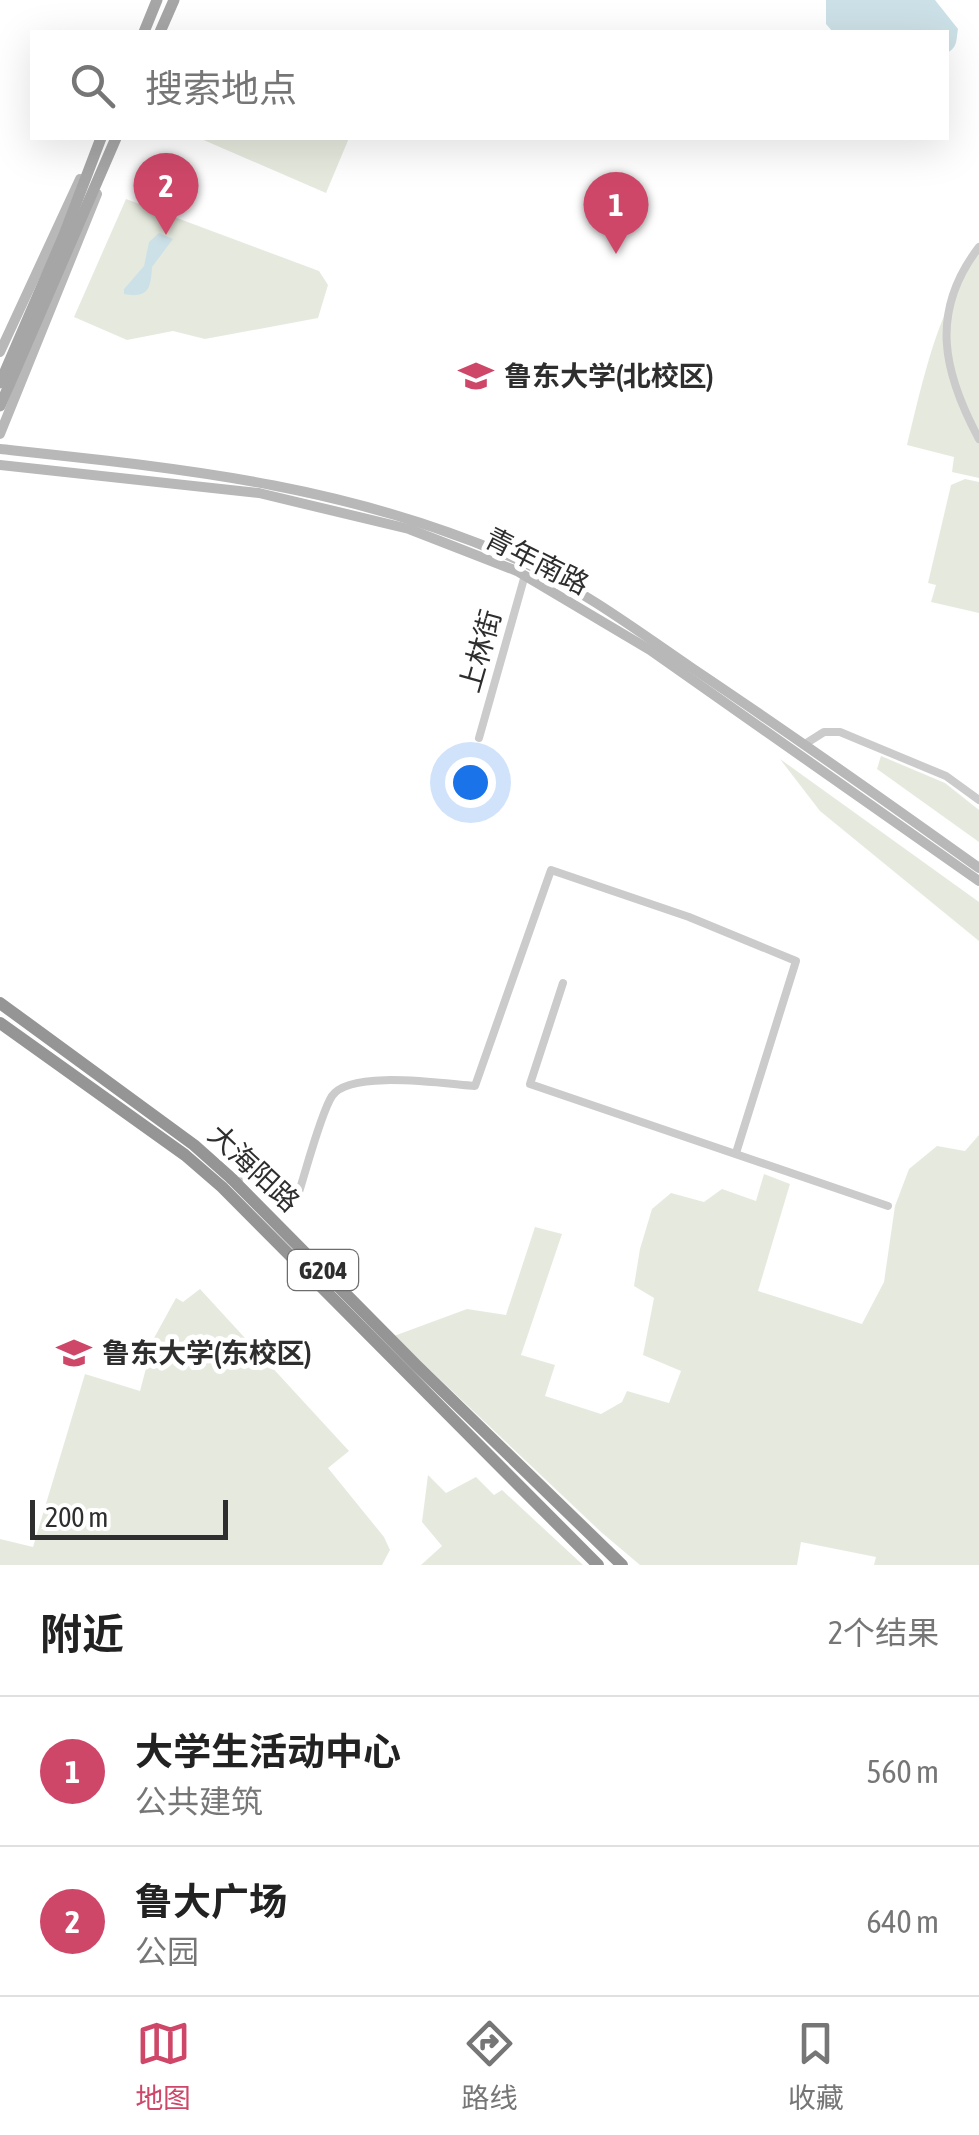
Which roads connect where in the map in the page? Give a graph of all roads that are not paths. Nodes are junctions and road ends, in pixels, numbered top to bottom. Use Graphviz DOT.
graph roads {
  1 [pos="157,0"];
  2 [pos="174,0"];
  3 [pos="145,30"];
  4 [pos="161,30"];
  5 [pos="99,140"];
  6 [pos="99,140"];
  7 [pos="115,140"];
  8 [pos="115,140"];
  9 [pos="979,247"];
  10 [pos="0,352"];
  11 [pos="0,383"];
  12 [pos="0,406"];
  13 [pos="0,434"];
  14 [pos="979,439"];
  15 [pos="0,449"];
  16 [pos="0,465"];
  17 [pos="525,575"];
  18 [pos="479,738"];
  19 [pos="805,744"];
  20 [pos="979,800"];
  21 [pos="979,868"];
  22 [pos="979,880"];
  23 [pos="562,983"];
  24 [pos="0,1003"];
  25 [pos="0,1023"];
  26 [pos="736,1153"];
  27 [pos="227,1183"];
  28 [pos="888,1206"];
  29 [pos="598,1565"];
  30 [pos="622,1565"];
  1 -- 3 [label="main road"];
  2 -- 4 [label="main road"];
  5 -- 10 [label="main road"];
  6 -- 11 [label="main road"];
  7 -- 12 [label="main road"];
  8 -- 13 [label="main road"];
  9 -- 14 [label="street"];
  15 -- 19 [label="main road, 青年南路"];
  16 -- 17 [label="main road, 青年南路"];
  17 -- 18 [label="street, 上林街"];
  17 -- 22 [label="main road, 青年南路"];
  19 -- 20 [label="street"];
  19 -- 21 [label="main road, 青年南路"];
  23 -- 26 [label="street"];
  24 -- 27 [label="highway, 大海阳路 / G204"];
  25 -- 27 [label="highway, 大海阳路 / G204"];
  26 -- 27 [label="street"];
  26 -- 28 [label="street"];
  27 -- 29 [label="highway, 大海阳路 / G204"];
  27 -- 30 [label="highway, 大海阳路 / G204"];
}
